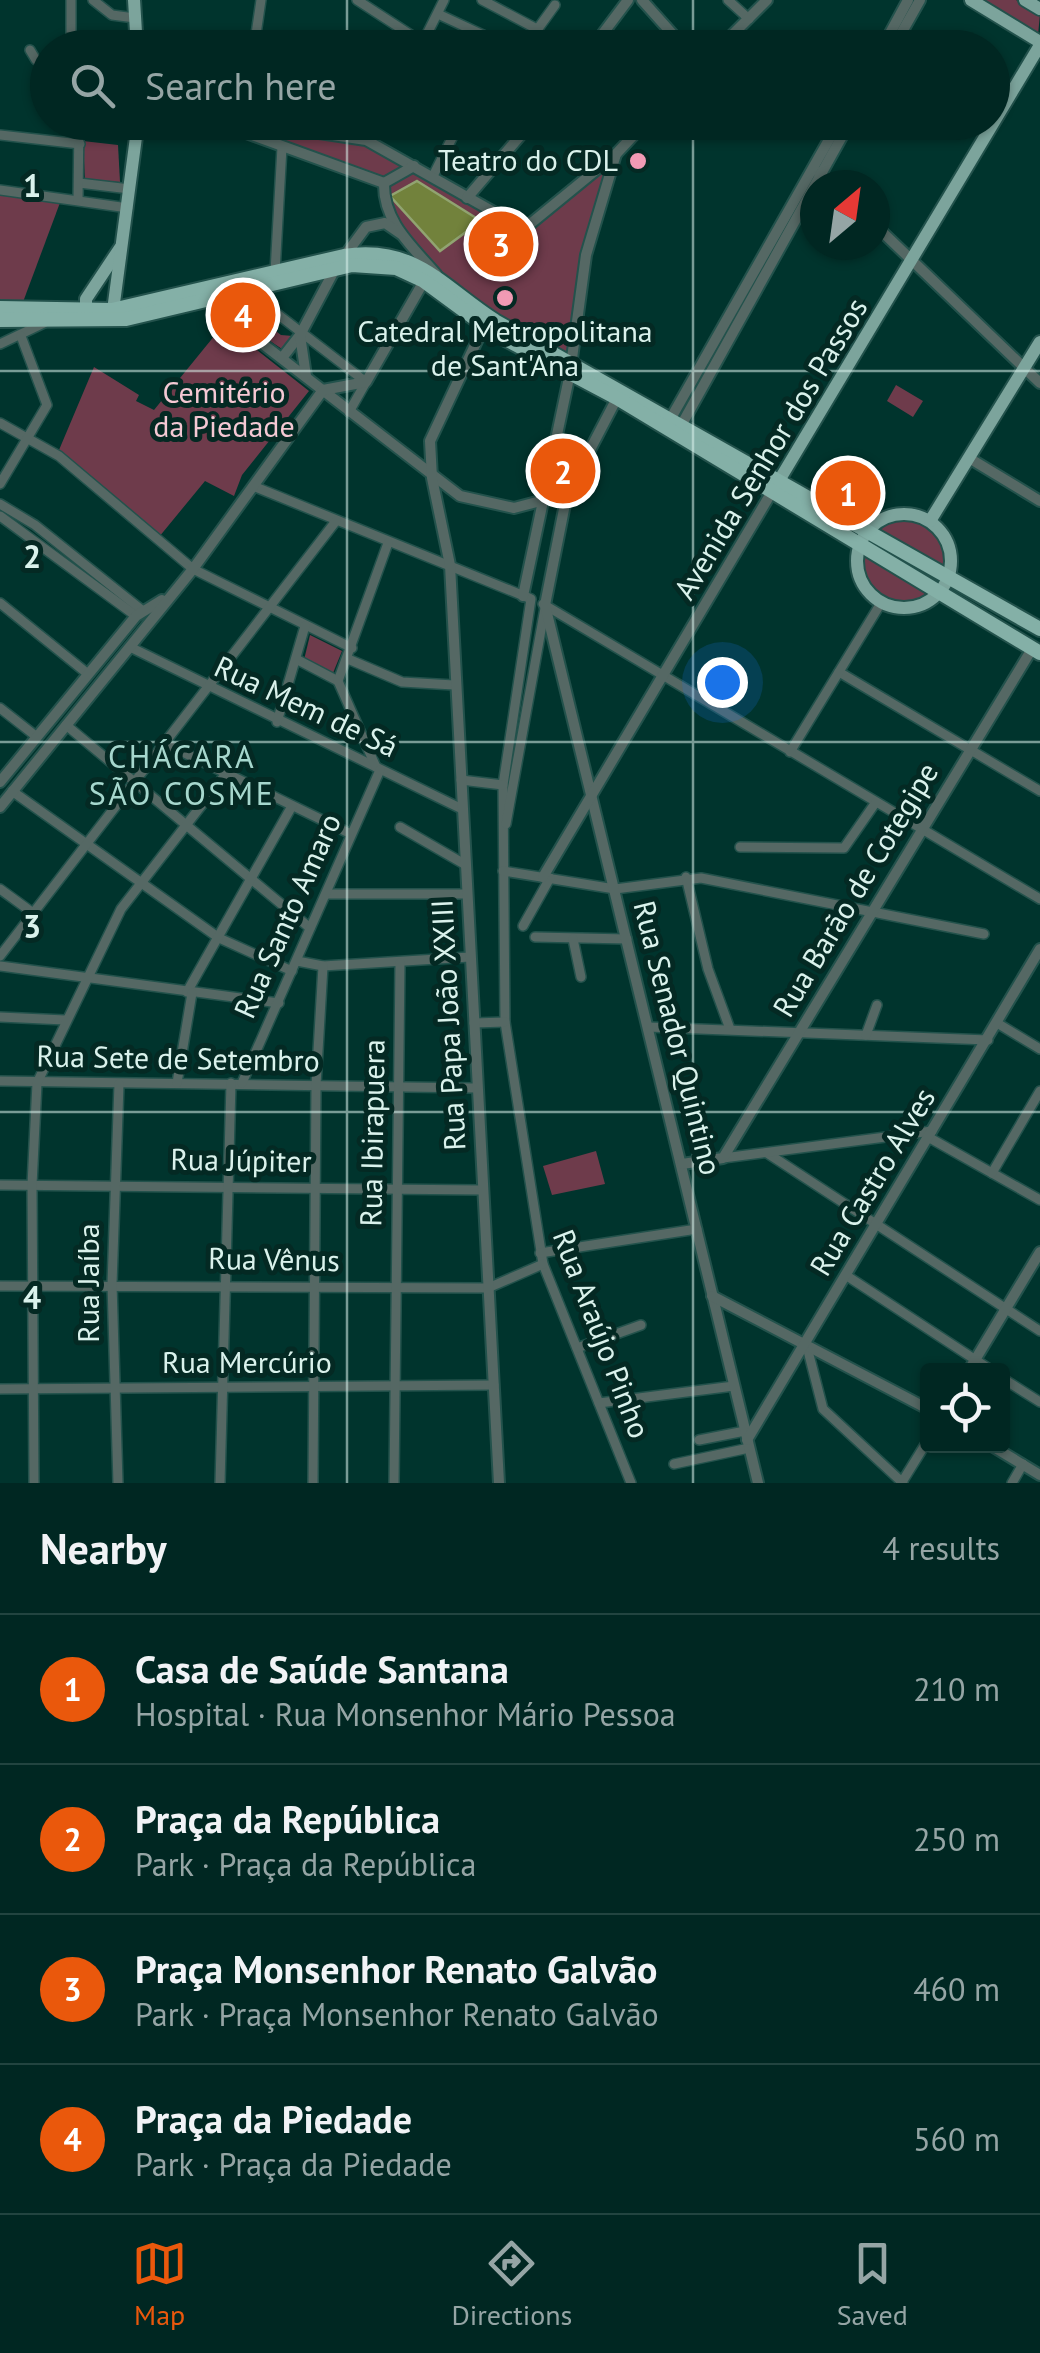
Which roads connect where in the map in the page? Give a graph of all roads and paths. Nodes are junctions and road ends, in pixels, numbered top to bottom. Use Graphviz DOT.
graph roads {
  1 [pos="71,0"];
  2 [pos="93,0"];
  3 [pos="134,0"];
  4 [pos="261,0"];
  5 [pos="357,0"];
  6 [pos="482,0"];
  7 [pos="628,0"];
  8 [pos="642,0"];
  9 [pos="728,0"];
  10 [pos="767,0"];
  11 [pos="908,0"];
  12 [pos="920,0"];
  13 [pos="971,0"];
  14 [pos="1025,0"];
  15 [pos="438,5"];
  16 [pos="555,5"];
  17 [pos="1040,9"];
  18 [pos="135,18"];
  19 [pos="749,19"];
  20 [pos="538,29"];
  21 [pos="71,30"];
  22 [pos="136,30"];
  23 [pos="257,30"];
  24 [pos="404,30"];
  25 [pos="431,30"];
  26 [pos="480,30"];
  27 [pos="606,30"];
  28 [pos="669,30"];
  29 [pos="738,30"];
  30 [pos="892,30"];
  31 [pos="903,30"];
  32 [pos="1040,44"];
  33 [pos="1010,95"];
  34 [pos="0,135"];
  35 [pos="30,138"];
  36 [pos="44,140"];
  37 [pos="80,140"];
  38 [pos="136,140"];
  39 [pos="264,140"];
  40 [pos="359,140"];
  41 [pos="451,140"];
  42 [pos="517,140"];
  43 [pos="629,140"];
  44 [pos="831,140"];
  45 [pos="838,140"];
  46 [pos="984,140"];
  47 [pos="80,144"];
  48 [pos="282,147"];
  49 [pos="616,153"];
  50 [pos="391,154"];
  51 [pos="414,166"];
  52 [pos="817,170"];
  53 [pos="818,170"];
  54 [pos="432,176"];
  55 [pos="388,180"];
  56 [pos="79,183"];
  57 [pos="0,190"];
  58 [pos="130,190"];
  59 [pos="467,198"];
  60 [pos="78,200"];
  61 [pos="800,201"];
  62 [pos="128,208"];
  63 [pos="402,234"];
  64 [pos="890,239"];
  65 [pos="124,242"];
  66 [pos="344,256"];
  67 [pos="913,260"];
  68 [pos="334,269"];
  69 [pos="275,272"];
  70 [pos="430,278"];
  71 [pos="246,290"];
  72 [pos="208,301"];
  73 [pos="0,308"];
  74 [pos="112,316"];
  75 [pos="86,317"];
  76 [pos="0,320"];
  77 [pos="44,323"];
  78 [pos="484,326"];
  79 [pos="21,336"];
  80 [pos="300,336"];
  81 [pos="1040,342"];
  82 [pos="0,344"];
  83 [pos="282,358"];
  84 [pos="570,367"];
  85 [pos="1024,367"];
  86 [pos="306,376"];
  87 [pos="366,382"];
  88 [pos="1040,383"];
  89 [pos="324,390"];
  90 [pos="617,398"];
  91 [pos="350,412"];
  92 [pos="677,421"];
  93 [pos="0,423"];
  94 [pos="25,436"];
  95 [pos="716,445"];
  96 [pos="969,458"];
  97 [pos="432,478"];
  98 [pos="0,484"];
  99 [pos="776,485"];
  100 [pos="253,486"];
  101 [pos="566,494"];
  102 [pos="542,498"];
  103 [pos="1040,501"];
  104 [pos="0,504"];
  105 [pos="0,516"];
  106 [pos="336,521"];
  107 [pos="930,521"];
  108 [pos="864,536"];
  109 [pos="388,543"];
  110 [pos="450,565"];
  111 [pos="193,569"];
  112 [pos="948,577"];
  113 [pos="940,593"];
  114 [pos="167,596"];
  115 [pos="527,598"];
  116 [pos="0,603"];
  117 [pos="881,603"];
  118 [pos="545,605"];
  119 [pos="269,610"];
  120 [pos="140,613"];
  121 [pos="306,626"];
  122 [pos="1040,628"];
  123 [pos="130,648"];
  124 [pos="1036,651"];
  125 [pos="350,654"];
  126 [pos="296,659"];
  127 [pos="839,672"];
  128 [pos="88,674"];
  129 [pos="665,676"];
  130 [pos="338,681"];
  131 [pos="454,685"];
  132 [pos="208,689"];
  133 [pos="0,708"];
  134 [pos="277,722"];
  135 [pos="66,725"];
  136 [pos="36,737"];
  137 [pos="166,744"];
  138 [pos="971,750"];
  139 [pos="790,752"];
  140 [pos="378,768"];
  141 [pos="225,775"];
  142 [pos="462,780"];
  143 [pos="0,782"];
  144 [pos="134,783"];
  145 [pos="503,785"];
  146 [pos="12,791"];
  147 [pos="1040,791"];
  148 [pos="592,793"];
  149 [pos="876,802"];
  150 [pos="292,806"];
  151 [pos="0,807"];
  152 [pos="462,808"];
  153 [pos="186,827"];
  154 [pos="400,827"];
  155 [pos="922,830"];
  156 [pos="352,834"];
  157 [pos="88,844"];
  158 [pos="502,846"];
  159 [pos="740,846"];
  160 [pos="466,865"];
  161 [pos="503,871"];
  162 [pos="686,876"];
  163 [pos="547,877"];
  164 [pos="251,882"];
  165 [pos="141,884"];
  166 [pos="0,889"];
  167 [pos="615,889"];
  168 [pos="326,894"];
  169 [pos="468,894"];
  170 [pos="1040,898"];
  171 [pos="873,910"];
  172 [pos="33,913"];
  173 [pos="523,926"];
  174 [pos="310,928"];
  175 [pos="984,934"];
  176 [pos="535,937"];
  177 [pos="218,938"];
  178 [pos="573,939"];
  179 [pos="627,939"];
  180 [pos="1040,949"];
  181 [pos="0,956"];
  182 [pos="470,957"];
  183 [pos="400,963"];
  184 [pos="0,966"];
  185 [pos="294,966"];
  186 [pos="323,966"];
  187 [pos="581,977"];
  188 [pos="84,980"];
  189 [pos="190,993"];
  190 [pos="278,1003"];
  191 [pos="877,1005"];
  192 [pos="0,1017"];
  193 [pos="64,1020"];
  194 [pos="506,1022"];
  195 [pos="474,1023"];
  196 [pos="997,1023"];
  197 [pos="648,1027"];
  198 [pos="730,1029"];
  199 [pos="798,1033"];
  200 [pos="866,1036"];
  201 [pos="988,1040"];
  202 [pos="1040,1049"];
  203 [pos="0,1082"];
  204 [pos="176,1082"];
  205 [pos="37,1083"];
  206 [pos="237,1083"];
  207 [pos="119,1084"];
  208 [pos="316,1084"];
  209 [pos="400,1086"];
  210 [pos="475,1088"];
  211 [pos="1040,1091"];
  212 [pos="930,1134"];
  213 [pos="767,1154"];
  214 [pos="723,1158"];
  215 [pos="682,1164"];
  216 [pos="992,1173"];
  217 [pos="115,1184"];
  218 [pos="0,1185"];
  219 [pos="32,1185"];
  220 [pos="225,1185"];
  221 [pos="318,1186"];
  222 [pos="397,1188"];
  223 [pos="482,1190"];
  224 [pos="1040,1200"];
  225 [pos="877,1225"];
  226 [pos="696,1229"];
  227 [pos="1039,1257"];
  228 [pos="541,1259"];
  229 [pos="846,1276"];
  230 [pos="112,1284"];
  231 [pos="225,1284"];
  232 [pos="0,1286"];
  233 [pos="32,1286"];
  234 [pos="316,1286"];
  235 [pos="396,1287"];
  236 [pos="488,1288"];
  237 [pos="712,1296"];
  238 [pos="1006,1310"];
  239 [pos="640,1326"];
  240 [pos="1040,1331"];
  241 [pos="806,1343"];
  242 [pos="577,1348"];
  243 [pos="969,1363"];
  244 [pos="973,1363"];
  245 [pos="1010,1383"];
  246 [pos="494,1385"];
  247 [pos="397,1386"];
  248 [pos="734,1386"];
  249 [pos="114,1388"];
  250 [pos="223,1388"];
  251 [pos="33,1389"];
  252 [pos="313,1389"];
  253 [pos="0,1390"];
  254 [pos="1040,1402"];
  255 [pos="599,1403"];
  256 [pos="920,1404"];
  257 [pos="698,1440"];
  258 [pos="747,1440"];
  259 [pos="920,1453"];
  260 [pos="1004,1453"];
  261 [pos="674,1464"];
  262 [pos="1023,1464"];
  263 [pos="1040,1474"];
  264 [pos="902,1482"];
  265 [pos="34,1483"];
  266 [pos="118,1483"];
  267 [pos="220,1483"];
  268 [pos="313,1483"];
  269 [pos="394,1483"];
  270 [pos="499,1483"];
  271 [pos="632,1483"];
  272 [pos="758,1483"];
  273 [pos="1012,1483"];
  1 -- 21 [label="street"];
  2 -- 18 [label="street"];
  3 -- 18 [label="main road"];
  4 -- 23 [label="street"];
  5 -- 24 [label="street"];
  6 -- 20 [label="street"];
  7 -- 27 [label="street"];
  8 -- 28 [label="street"];
  9 -- 19 [label="street"];
  10 -- 19 [label="street"];
  11 -- 30 [label="street"];
  12 -- 31 [label="street"];
  13 -- 32 [label="main road"];
  14 -- 17 [label="main road"];
  15 -- 25 [label="street"];
  15 -- 26 [label="street"];
  16 -- 20 [label="street"];
  18 -- 22 [label="main road"];
  19 -- 29 [label="street"];
  32 -- 33 [label="main road, Avenida Senhor dos Passos"];
  34 -- 35 [label="street"];
  36 -- 47 [label="street"];
  37 -- 47 [label="street"];
  38 -- 58 [label="main road"];
  39 -- 48 [label="street"];
  40 -- 50 [label="street"];
  41 -- 54 [label="street"];
  42 -- 59 [label="street"];
  43 -- 49 [label="street"];
  44 -- 52 [label="street"];
  45 -- 53 [label="street"];
  46 -- 67 [label="main road, Avenida Senhor dos Passos"];
  47 -- 56 [label="street"];
  48 -- 55 [label="street"];
  48 -- 69 [label="street"];
  49 -- 59 [label="street"];
  49 -- 84 [label="street"];
  50 -- 51 [label="street"];
  50 -- 55 [label="street"];
  51 -- 54 [label="street"];
  51 -- 55 [label="street"];
  54 -- 59 [label="street"];
  55 -- 63 [label="street"];
  56 -- 58 [label="street"];
  56 -- 60 [label="street"];
  57 -- 60 [label="street"];
  58 -- 62 [label="main road"];
  60 -- 62 [label="street"];
  61 -- 92 [label="street"];
  62 -- 65 [label="main road"];
  63 -- 66 [label="street"];
  63 -- 70 [label="street"];
  64 -- 67 [label="street"];
  65 -- 74 [label="main road"];
  65 -- 75 [label="main road"];
  66 -- 68 [label="street"];
  66 -- 69 [label="highway"];
  66 -- 70 [label="highway"];
  67 -- 85 [label="street"];
  67 -- 99 [label="main road, Avenida Senhor dos Passos"];
  68 -- 70 [label="highway"];
  68 -- 71 [label="highway"];
  68 -- 80 [label="street"];
  69 -- 74 [label="highway"];
  70 -- 78 [label="highway"];
  70 -- 84 [label="highway"];
  70 -- 87 [label="street"];
  71 -- 72 [label="highway"];
  71 -- 80 [label="street"];
  72 -- 74 [label="highway"];
  72 -- 83 [label="street"];
  73 -- 75 [label="highway"];
  74 -- 75 [label="highway"];
  75 -- 77 [label="highway"];
  76 -- 77 [label="highway"];
  77 -- 79 [label="street"];
  78 -- 84 [label="highway"];
  78 -- 97 [label="street, Rua Papa João XXIII"];
  79 -- 82 [label="street"];
  79 -- 94 [label="street"];
  80 -- 83 [label="street"];
  80 -- 86 [label="street"];
  80 -- 87 [label="street"];
  81 -- 85 [label="main road"];
  83 -- 86 [label="street"];
  84 -- 90 [label="highway"];
  84 -- 92 [label="highway"];
  84 -- 102 [label="street"];
  85 -- 88 [label="street"];
  85 -- 96 [label="main road"];
  86 -- 89 [label="street"];
  87 -- 89 [label="street"];
  87 -- 91 [label="street"];
  89 -- 91 [label="street"];
  89 -- 100 [label="street"];
  90 -- 95 [label="highway"];
  90 -- 99 [label="highway"];
  90 -- 101 [label="street"];
  91 -- 97 [label="street"];
  92 -- 95 [label="highway"];
  93 -- 94 [label="street"];
  94 -- 98 [label="street"];
  94 -- 111 [label="street"];
  95 -- 99 [label="highway"];
  96 -- 103 [label="street"];
  96 -- 107 [label="main road"];
  97 -- 102 [label="street"];
  97 -- 110 [label="street, Rua Papa João XXIII"];
  99 -- 108 [label="highway"];
  99 -- 129 [label="street, Avenida Senhor dos Passos"];
  100 -- 106 [label="street"];
  100 -- 111 [label="street"];
  101 -- 102 [label="street"];
  101 -- 118 [label="street"];
  102 -- 115 [label="street"];
  104 -- 120 [label="street"];
  105 -- 120 [label="street"];
  106 -- 109 [label="street"];
  106 -- 119 [label="street"];
  107 -- 108 [label="main road"];
  107 -- 112 [label="main road"];
  108 -- 112 [label="highway"];
  108 -- 113 [label="highway"];
  108 -- 117 [label="main road"];
  109 -- 110 [label="street"];
  109 -- 125 [label="street"];
  110 -- 115 [label="street"];
  110 -- 131 [label="street, Rua Papa João XXIII"];
  111 -- 114 [label="street"];
  111 -- 119 [label="street"];
  112 -- 113 [label="main road"];
  112 -- 122 [label="highway"];
  113 -- 117 [label="main road"];
  113 -- 124 [label="highway"];
  114 -- 120 [label="street"];
  114 -- 123 [label="street"];
  115 -- 118 [label="street"];
  115 -- 145 [label="street"];
  116 -- 128 [label="street"];
  117 -- 127 [label="street"];
  118 -- 129 [label="street"];
  118 -- 148 [label="street, Rua Senador Quintino"];
  118 -- 158 [label="street"];
  119 -- 121 [label="street"];
  119 -- 132 [label="street"];
  120 -- 128 [label="street"];
  121 -- 125 [label="street"];
  121 -- 126 [label="street"];
  123 -- 132 [label="street, Rua Mem de Sá"];
  123 -- 135 [label="street"];
  124 -- 138 [label="street, Rua Barão de Cotegipe"];
  125 -- 130 [label="street"];
  125 -- 131 [label="street"];
  126 -- 130 [label="street"];
  126 -- 134 [label="street"];
  127 -- 138 [label="street"];
  127 -- 139 [label="street"];
  128 -- 136 [label="street"];
  129 -- 139 [label="street"];
  129 -- 148 [label="street, Avenida Senhor dos Passos"];
  130 -- 140 [label="street"];
  131 -- 142 [label="street, Rua Papa João XXIII"];
  132 -- 134 [label="street, Rua Mem de Sá"];
  132 -- 137 [label="street"];
  133 -- 136 [label="street"];
  134 -- 140 [label="street, Rua Mem de Sá"];
  135 -- 144 [label="street"];
  135 -- 146 [label="street"];
  136 -- 143 [label="street"];
  137 -- 141 [label="street"];
  137 -- 144 [label="street"];
  138 -- 147 [label="street"];
  138 -- 155 [label="street, Rua Barão de Cotegipe"];
  139 -- 149 [label="street"];
  140 -- 152 [label="street, Rua Mem de Sá"];
  140 -- 156 [label="street, Rua Santo Amaro"];
  141 -- 150 [label="street"];
  141 -- 153 [label="street"];
  142 -- 145 [label="street"];
  142 -- 152 [label="street, Rua Papa João XXIII"];
  144 -- 153 [label="street"];
  144 -- 157 [label="street"];
  145 -- 158 [label="street"];
  146 -- 151 [label="street"];
  146 -- 157 [label="street"];
  148 -- 163 [label="street, Avenida Senhor dos Passos"];
  148 -- 167 [label="street, Rua Senador Quintino"];
  149 -- 155 [label="street"];
  149 -- 159 [label="street"];
  150 -- 156 [label="street"];
  150 -- 164 [label="street"];
  152 -- 160 [label="street, Rua Papa João XXIII"];
  153 -- 164 [label="street"];
  153 -- 165 [label="street"];
  154 -- 160 [label="street"];
  155 -- 170 [label="street"];
  155 -- 171 [label="street, Rua Barão de Cotegipe"];
  156 -- 168 [label="street, Rua Santo Amaro"];
  157 -- 165 [label="street"];
  157 -- 172 [label="street"];
  158 -- 161 [label="street, Rua Araújo Pinho"];
  160 -- 169 [label="street, Rua Papa João XXIII"];
  161 -- 163 [label="street"];
  161 -- 194 [label="street, Rua Araújo Pinho"];
  162 -- 167 [label="street"];
  162 -- 171 [label="street"];
  162 -- 198 [label="street"];
  163 -- 167 [label="street"];
  163 -- 173 [label="street"];
  164 -- 174 [label="street"];
  164 -- 177 [label="street"];
  165 -- 177 [label="street"];
  165 -- 188 [label="street"];
  166 -- 172 [label="street"];
  167 -- 179 [label="street, Rua Senador Quintino"];
  168 -- 169 [label="street"];
  168 -- 174 [label="street, Rua Santo Amaro"];
  169 -- 182 [label="street, Rua Papa João XXIII"];
  171 -- 175 [label="street"];
  171 -- 199 [label="street, Rua Barão de Cotegipe"];
  172 -- 181 [label="street"];
  174 -- 185 [label="street, Rua Santo Amaro"];
  176 -- 178 [label="street"];
  177 -- 185 [label="street"];
  177 -- 189 [label="street"];
  178 -- 179 [label="street"];
  178 -- 187 [label="street"];
  179 -- 197 [label="street, Rua Senador Quintino"];
  180 -- 196 [label="street, Rua Castro Alves"];
  182 -- 183 [label="street"];
  182 -- 195 [label="street, Rua Papa João XXIII"];
  183 -- 186 [label="street"];
  183 -- 209 [label="street, Rua Ibirapuera"];
  184 -- 188 [label="street"];
  185 -- 186 [label="street"];
  185 -- 190 [label="street, Rua Santo Amaro"];
  186 -- 208 [label="street"];
  188 -- 189 [label="street"];
  188 -- 193 [label="street"];
  189 -- 190 [label="street"];
  189 -- 204 [label="street"];
  190 -- 206 [label="street, Rua Santo Amaro"];
  191 -- 200 [label="street"];
  192 -- 193 [label="street"];
  193 -- 205 [label="street"];
  194 -- 195 [label="street"];
  194 -- 228 [label="street, Rua Araújo Pinho"];
  195 -- 210 [label="street, Rua Papa João XXIII"];
  196 -- 201 [label="street, Rua Castro Alves"];
  196 -- 202 [label="street"];
  197 -- 198 [label="street"];
  197 -- 215 [label="street, Rua Senador Quintino"];
  198 -- 199 [label="street"];
  199 -- 200 [label="street"];
  199 -- 214 [label="street, Rua Barão de Cotegipe"];
  200 -- 201 [label="street"];
  201 -- 212 [label="street, Rua Castro Alves"];
  203 -- 205 [label="street, Rua Sete de Setembro"];
  204 -- 206 [label="street, Rua Sete de Setembro"];
  204 -- 207 [label="street, Rua Sete de Setembro"];
  205 -- 207 [label="street, Rua Sete de Setembro"];
  205 -- 219 [label="street"];
  206 -- 208 [label="street, Rua Sete de Setembro"];
  206 -- 220 [label="street"];
  207 -- 217 [label="street, Rua Jaíba"];
  208 -- 209 [label="street, Rua Sete de Setembro"];
  208 -- 221 [label="street"];
  209 -- 210 [label="street, Rua Sete de Setembro"];
  209 -- 222 [label="street, Rua Ibirapuera"];
  210 -- 223 [label="street, Rua Papa João XXIII"];
  211 -- 216 [label="street"];
  212 -- 213 [label="street"];
  212 -- 216 [label="street"];
  212 -- 225 [label="street, Rua Castro Alves"];
  213 -- 214 [label="street"];
  213 -- 225 [label="street"];
  214 -- 215 [label="street"];
  215 -- 226 [label="street, Rua Senador Quintino"];
  216 -- 224 [label="street"];
  217 -- 219 [label="street, Rua Júpiter"];
  217 -- 220 [label="street, Rua Júpiter"];
  217 -- 230 [label="street, Rua Jaíba"];
  218 -- 219 [label="street, Rua Júpiter"];
  219 -- 233 [label="street"];
  220 -- 221 [label="street, Rua Júpiter"];
  220 -- 231 [label="street"];
  221 -- 222 [label="street, Rua Júpiter"];
  221 -- 234 [label="street"];
  222 -- 223 [label="street, Rua Júpiter"];
  222 -- 235 [label="street, Rua Ibirapuera"];
  223 -- 236 [label="street, Rua Papa João XXIII"];
  225 -- 229 [label="street, Rua Castro Alves"];
  225 -- 238 [label="street"];
  226 -- 228 [label="street, Rua Vênus"];
  226 -- 237 [label="street, Rua Senador Quintino"];
  227 -- 238 [label="street"];
  228 -- 236 [label="street, Rua Vênus"];
  228 -- 242 [label="street, Rua Araújo Pinho"];
  229 -- 241 [label="street, Rua Castro Alves"];
  229 -- 243 [label="street"];
  230 -- 231 [label="street, Rua Vênus"];
  230 -- 233 [label="street, Rua Vênus"];
  230 -- 249 [label="street, Rua Jaíba"];
  231 -- 234 [label="street, Rua Vênus"];
  231 -- 250 [label="street"];
  232 -- 233 [label="street, Rua Vênus"];
  233 -- 251 [label="street"];
  234 -- 235 [label="street, Rua Vênus"];
  234 -- 252 [label="street"];
  235 -- 236 [label="street, Rua Vênus"];
  235 -- 247 [label="street, Rua Ibirapuera"];
  236 -- 246 [label="street, Rua Papa João XXIII"];
  237 -- 241 [label="street"];
  237 -- 248 [label="street, Rua Senador Quintino"];
  238 -- 240 [label="street"];
  238 -- 244 [label="street"];
  239 -- 242 [label="street"];
  241 -- 256 [label="street"];
  241 -- 258 [label="street, Rua Castro Alves"];
  241 -- 264 [label="street"];
  242 -- 255 [label="street, Rua Araújo Pinho"];
  245 -- 254 [label="street"];
  246 -- 247 [label="street, Rua Mercúrio"];
  246 -- 270 [label="street, Rua Papa João XXIII"];
  247 -- 252 [label="street, Rua Mercúrio"];
  247 -- 269 [label="street, Rua Ibirapuera"];
  248 -- 255 [label="street"];
  248 -- 258 [label="street, Rua Senador Quintino"];
  249 -- 250 [label="street, Rua Mercúrio"];
  249 -- 251 [label="street, Rua Mercúrio"];
  249 -- 266 [label="street, Rua Jaíba"];
  250 -- 252 [label="street, Rua Mercúrio"];
  250 -- 267 [label="street"];
  251 -- 253 [label="street, Rua Mercúrio"];
  251 -- 265 [label="street"];
  252 -- 268 [label="street"];
  255 -- 271 [label="street, Rua Araújo Pinho"];
  257 -- 258 [label="street"];
  258 -- 261 [label="street"];
  258 -- 272 [label="street, Rua Senador Quintino"];
  259 -- 264 [label="street"];
  260 -- 262 [label="street"];
  262 -- 263 [label="street"];
  262 -- 273 [label="street"];
}
